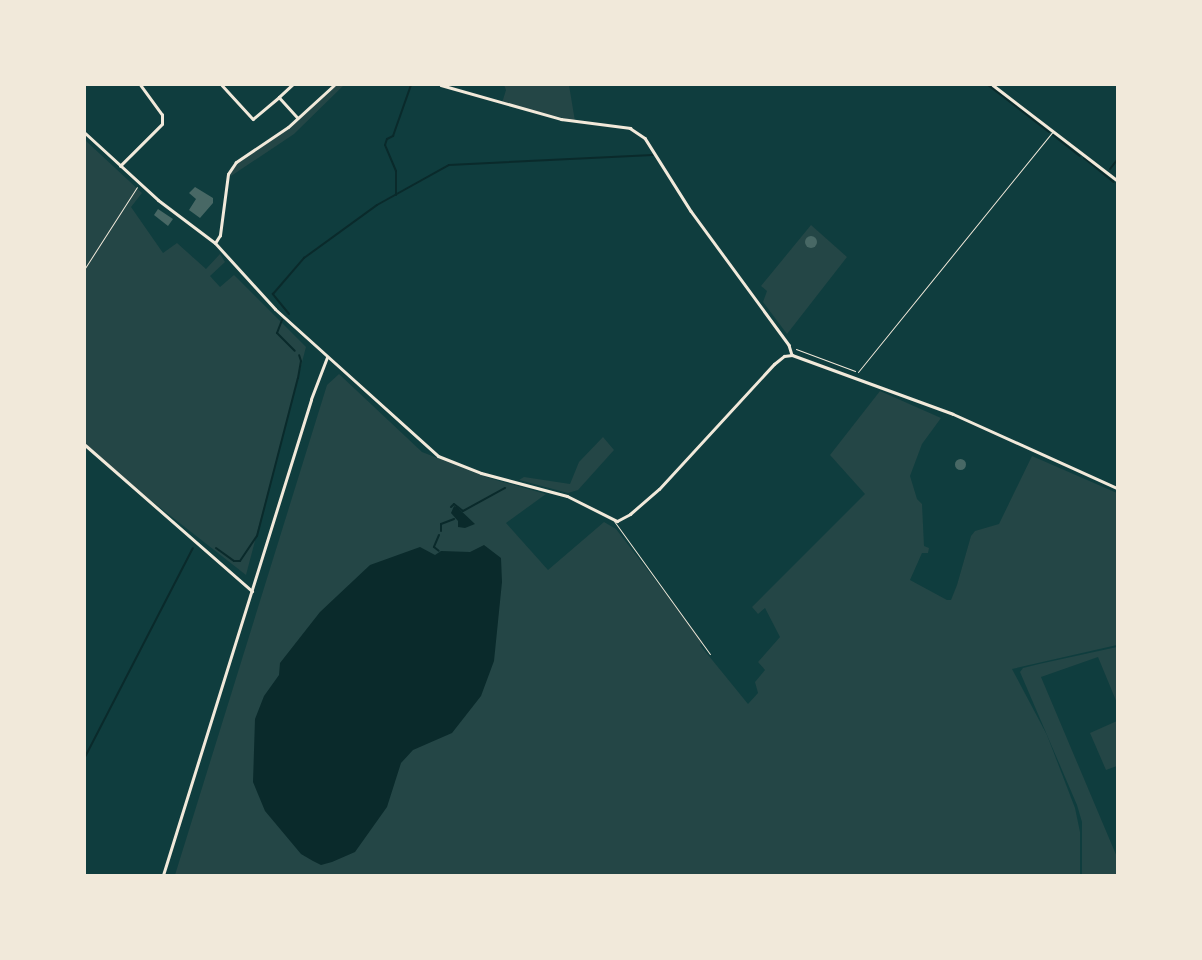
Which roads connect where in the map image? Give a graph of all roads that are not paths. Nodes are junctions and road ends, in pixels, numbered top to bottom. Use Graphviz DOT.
graph roads {
  1 [pos="140,85"];
  2 [pos="222,85"];
  3 [pos="229,85"];
  4 [pos="292,85"];
  5 [pos="334,85"];
  6 [pos="442,85"];
  7 [pos="993,85"];
  8 [pos="226,88"];
  9 [pos="279,97"];
  10 [pos="298,118"];
  11 [pos="1052,132"];
  12 [pos="85,133"];
  13 [pos="120,166"];
  14 [pos="1117,180"];
  15 [pos="215,243"];
  16 [pos="792,355"];
  17 [pos="327,357"];
  18 [pos="858,372"];
  19 [pos="85,445"];
  20 [pos="1117,488"];
  21 [pos="613,520"];
  22 [pos="252,591"];
  23 [pos="710,654"];
  24 [pos="164,875"];
  1 -- 13 [label="street"];
  2 -- 8 [label="street"];
  3 -- 8 [label="street"];
  4 -- 9 [label="street"];
  5 -- 10 [label="main road"];
  6 -- 16 [label="street"];
  7 -- 11 [label="street"];
  8 -- 9 [label="street"];
  9 -- 10 [label="street"];
  10 -- 15 [label="main road"];
  11 -- 14 [label="street"];
  11 -- 18 [label="lane"];
  12 -- 13 [label="main road"];
  13 -- 15 [label="main road"];
  15 -- 17 [label="main road"];
  16 -- 20 [label="main road"];
  16 -- 21 [label="main road"];
  17 -- 21 [label="main road"];
  17 -- 22 [label="main road"];
  19 -- 22 [label="main road"];
  21 -- 23 [label="lane"];
  22 -- 24 [label="main road"];
}
